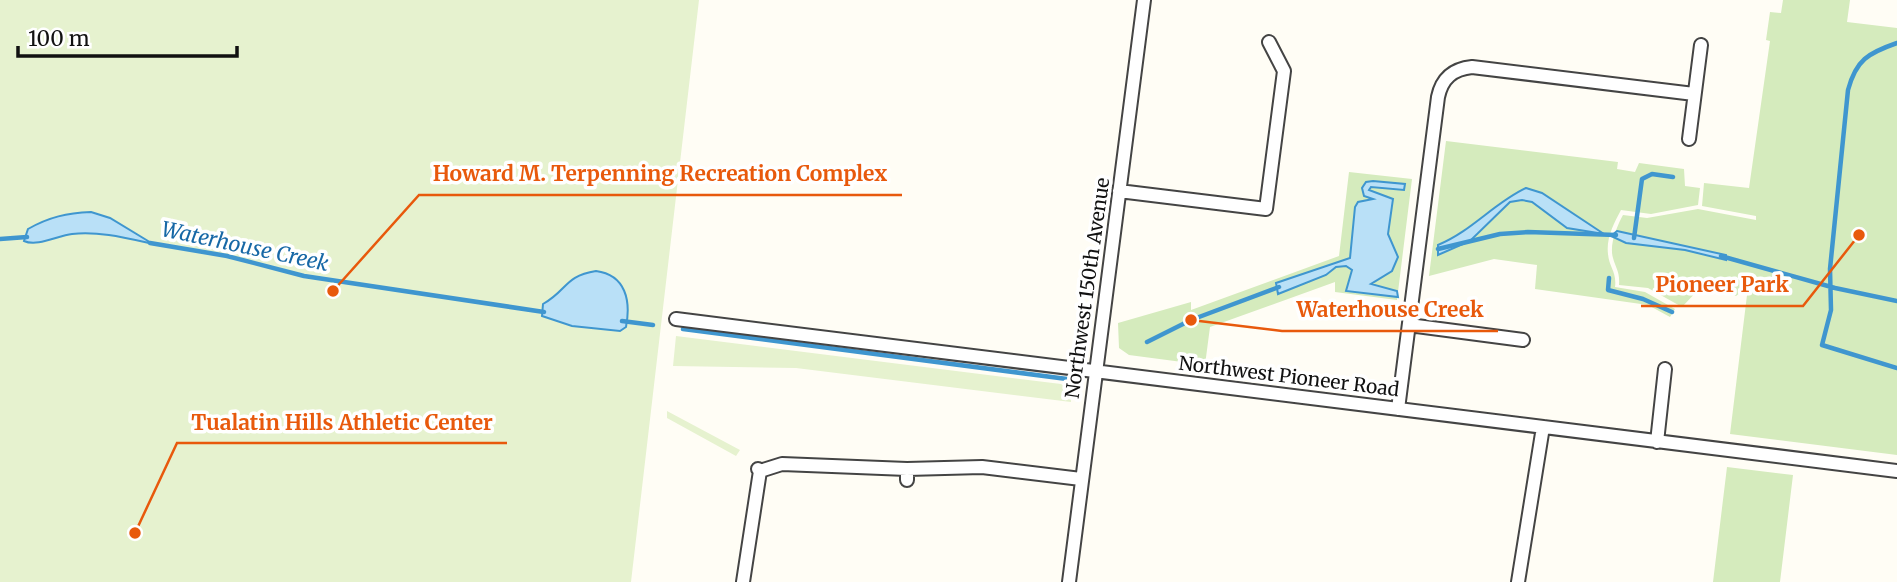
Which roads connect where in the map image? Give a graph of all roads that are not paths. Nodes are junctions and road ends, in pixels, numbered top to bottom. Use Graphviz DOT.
graph roads {
  1 [pos="1144,0"];
  2 [pos="1269,42"];
  3 [pos="1700,45"];
  4 [pos="1695,94"];
  5 [pos="1689,139"];
  6 [pos="1119,191"];
  7 [pos="676,319"];
  8 [pos="1409,326"];
  9 [pos="1523,340"];
  10 [pos="1665,369"];
  11 [pos="1095,371"];
  12 [pos="1398,409"];
  13 [pos="1542,427"];
  14 [pos="1657,442"];
  15 [pos="1897,471"];
  16 [pos="1081,479"];
  17 [pos="743,582"];
  18 [pos="1069,582"];
  19 [pos="1518,582"];
  1 -- 6 [label="street, Northwest 150th Avenue"];
  2 -- 6 [label="street"];
  3 -- 4 [label="street"];
  4 -- 5 [label="street"];
  4 -- 8 [label="street"];
  6 -- 11 [label="street, Northwest 150th Avenue"];
  7 -- 11 [label="street, Northwest Pioneer Road"];
  8 -- 9 [label="street"];
  8 -- 12 [label="street"];
  10 -- 14 [label="street"];
  11 -- 12 [label="street, Northwest Pioneer Road"];
  11 -- 16 [label="street, Northwest 150th Avenue"];
  12 -- 13 [label="street, Northwest Pioneer Road"];
  13 -- 14 [label="street, Northwest Pioneer Road"];
  13 -- 19 [label="street"];
  14 -- 15 [label="street, Northwest Pioneer Road"];
  16 -- 17 [label="street"];
  16 -- 18 [label="street, Northwest 150th Avenue"];
}
